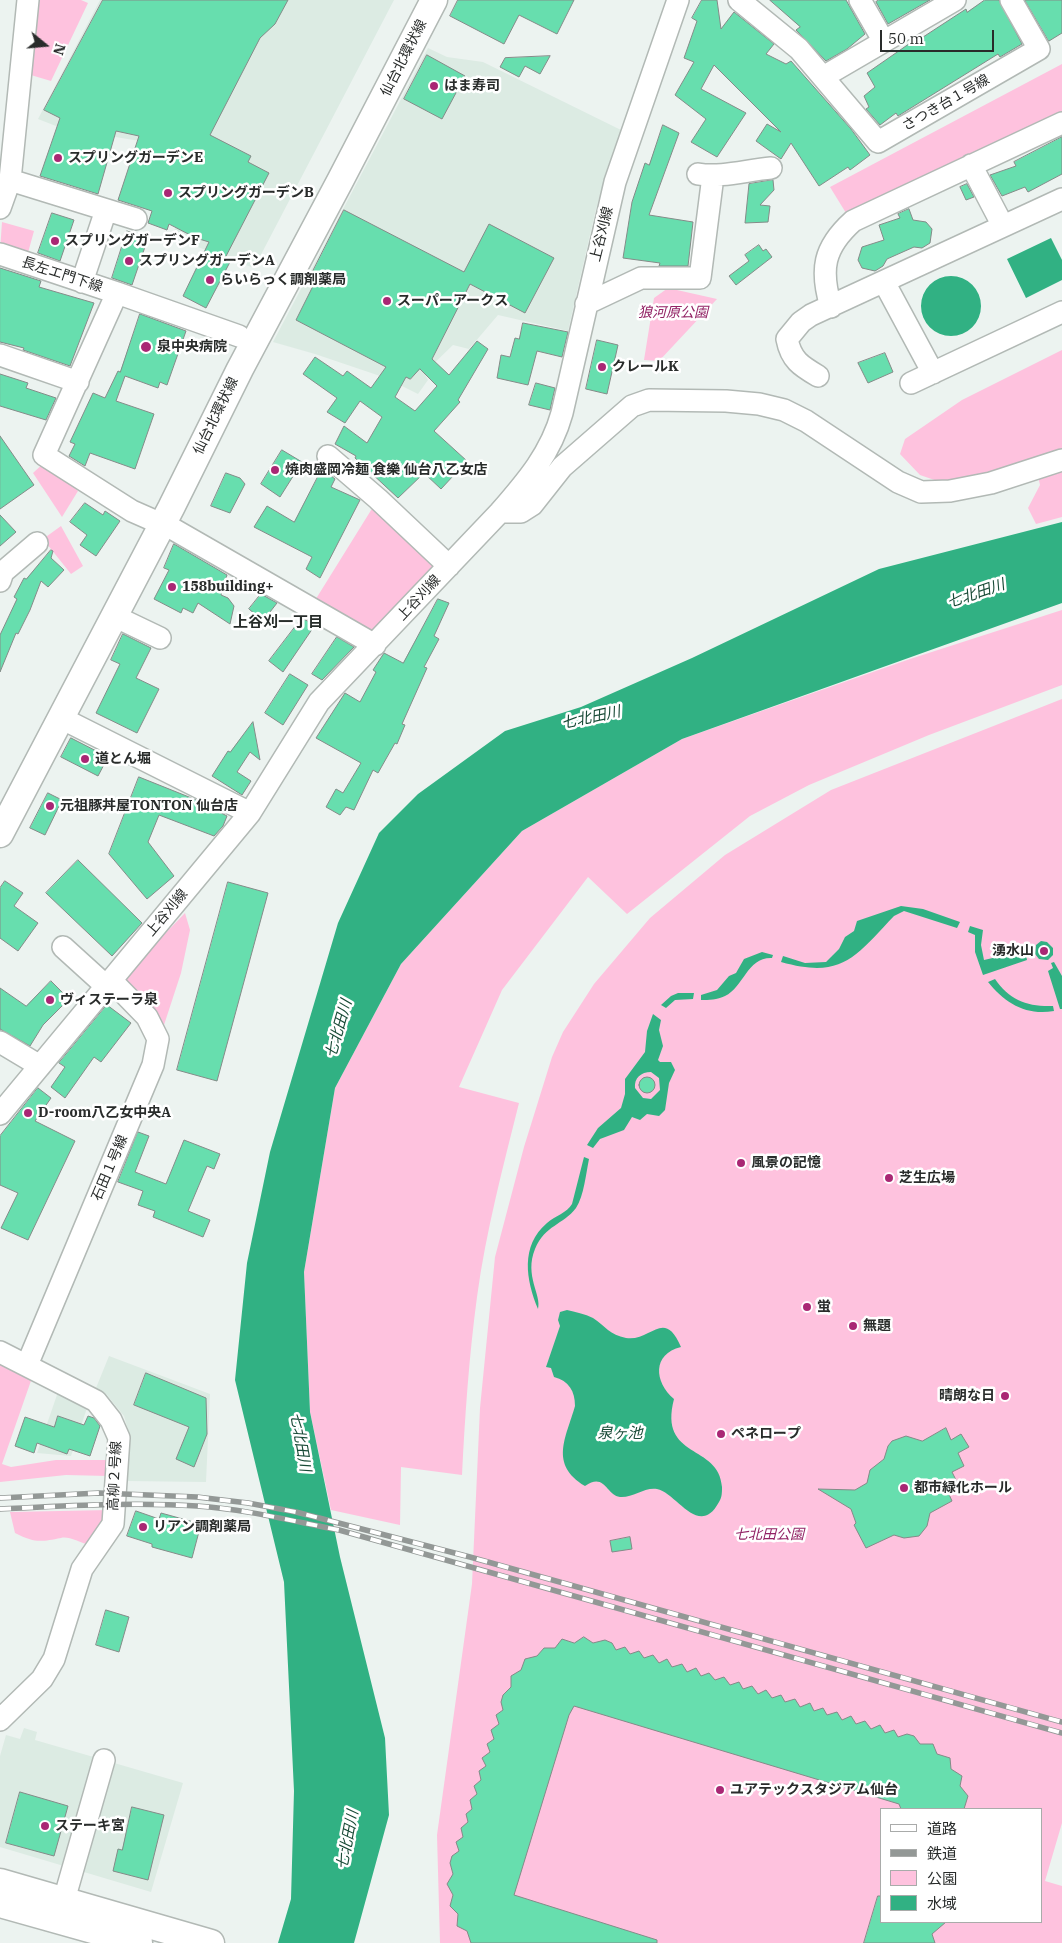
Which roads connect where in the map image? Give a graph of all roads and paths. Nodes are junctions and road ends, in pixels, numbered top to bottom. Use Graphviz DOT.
graph roads {
  1 [pos="28,0"];
  2 [pos="415,0"];
  3 [pos="434,0"];
  4 [pos="678,0"];
  5 [pos="739,0"];
  6 [pos="860,0"];
  7 [pos="955,0"];
  8 [pos="1010,0"];
  9 [pos="883,40"];
  10 [pos="824,77"];
  11 [pos="1062,123"];
  12 [pos="972,165"];
  13 [pos="771,168"];
  14 [pos="10,180"];
  15 [pos="1062,199"];
  16 [pos="0,208"];
  17 [pos="106,210"];
  18 [pos="136,219"];
  19 [pos="1003,226"];
  20 [pos="0,254"];
  21 [pos="82,282"];
  22 [pos="884,282"];
  23 [pos="117,293"];
  24 [pos="586,304"];
  25 [pos="831,307"];
  26 [pos="1062,312"];
  27 [pos="239,336"];
  28 [pos="0,355"];
  29 [pos="933,373"];
  30 [pos="818,376"];
  31 [pos="78,382"];
  32 [pos="911,384"];
  33 [pos="328,456"];
  34 [pos="1062,460"];
  35 [pos="500,512"];
  36 [pos="154,521"];
  37 [pos="37,544"];
  38 [pos="449,566"];
  39 [pos="1,574"];
  40 [pos="114,616"];
  41 [pos="160,638"];
  42 [pos="375,645"];
  43 [pos="61,718"];
  44 [pos="0,796"];
  45 [pos="250,812"];
  46 [pos="0,834"];
  47 [pos="63,947"];
  48 [pos="109,983"];
  49 [pos="0,1042"];
  50 [pos="40,1066"];
  51 [pos="0,1114"];
  52 [pos="0,1352"];
  53 [pos="27,1365"];
  54 [pos="2,1716"];
  55 [pos="104,1760"];
  56 [pos="0,1882"];
  57 [pos="64,1900"];
  58 [pos="0,1904"];
  59 [pos="142,1934"];
  60 [pos="111,1939"];
  61 [pos="211,1943"];
  1 -- 14 [label="street"];
  2 -- 27 [label="main road, 仙台北環状線"];
  3 -- 36 [label="main road, 仙台北環状線"];
  4 -- 24 [label="street, 上谷刈線"];
  5 -- 10 [label="street, さつき台１号線"];
  6 -- 9 [label="street"];
  7 -- 9 [label="street"];
  8 -- 10 [label="street, さつき台１号線"];
  9 -- 10 [label="street"];
  11 -- 12 [label="street"];
  12 -- 19 [label="street"];
  12 -- 25 [label="street"];
  13 -- 24 [label="street"];
  14 -- 16 [label="street"];
  14 -- 17 [label="street"];
  15 -- 19 [label="street"];
  17 -- 18 [label="street"];
  17 -- 21 [label="street"];
  19 -- 22 [label="street"];
  20 -- 21 [label="street, 長左エ門下線"];
  21 -- 23 [label="street, 長左エ門下線"];
  22 -- 25 [label="street"];
  22 -- 29 [label="street"];
  23 -- 27 [label="street"];
  23 -- 31 [label="street, 長左エ門下線"];
  24 -- 35 [label="street, 上谷刈線"];
  25 -- 30 [label="street"];
  26 -- 29 [label="street"];
  27 -- 36 [label="main road, 仙台北環状線"];
  28 -- 31 [label="street"];
  29 -- 32 [label="street"];
  31 -- 36 [label="street, 長左エ門下線"];
  33 -- 38 [label="street"];
  34 -- 35 [label="street"];
  35 -- 38 [label="street, 上谷刈線"];
  36 -- 40 [label="main road, 仙台北環状線"];
  36 -- 42 [label="street"];
  36 -- 44 [label="main road, 仙台北環状線"];
  37 -- 39 [label="street"];
  38 -- 42 [label="street, 上谷刈線"];
  40 -- 41 [label="street"];
  40 -- 43 [label="main road, 仙台北環状線"];
  42 -- 45 [label="street, 上谷刈線"];
  43 -- 45 [label="street"];
  43 -- 46 [label="main road, 仙台北環状線"];
  45 -- 48 [label="street, 上谷刈線"];
  47 -- 48 [label="street, 石田１号線"];
  48 -- 50 [label="street, 上谷刈線"];
  48 -- 53 [label="street, 石田１号線"];
  49 -- 50 [label="street"];
  50 -- 51 [label="street, 上谷刈線"];
  52 -- 53 [label="street, 高柳２号線"];
  53 -- 54 [label="street, 高柳２号線"];
  55 -- 57 [label="street"];
  56 -- 57 [label="main road"];
  57 -- 59 [label="main road"];
  58 -- 60 [label="main road"];
  59 -- 60 [label="main road"];
  59 -- 61 [label="main road"];
}
